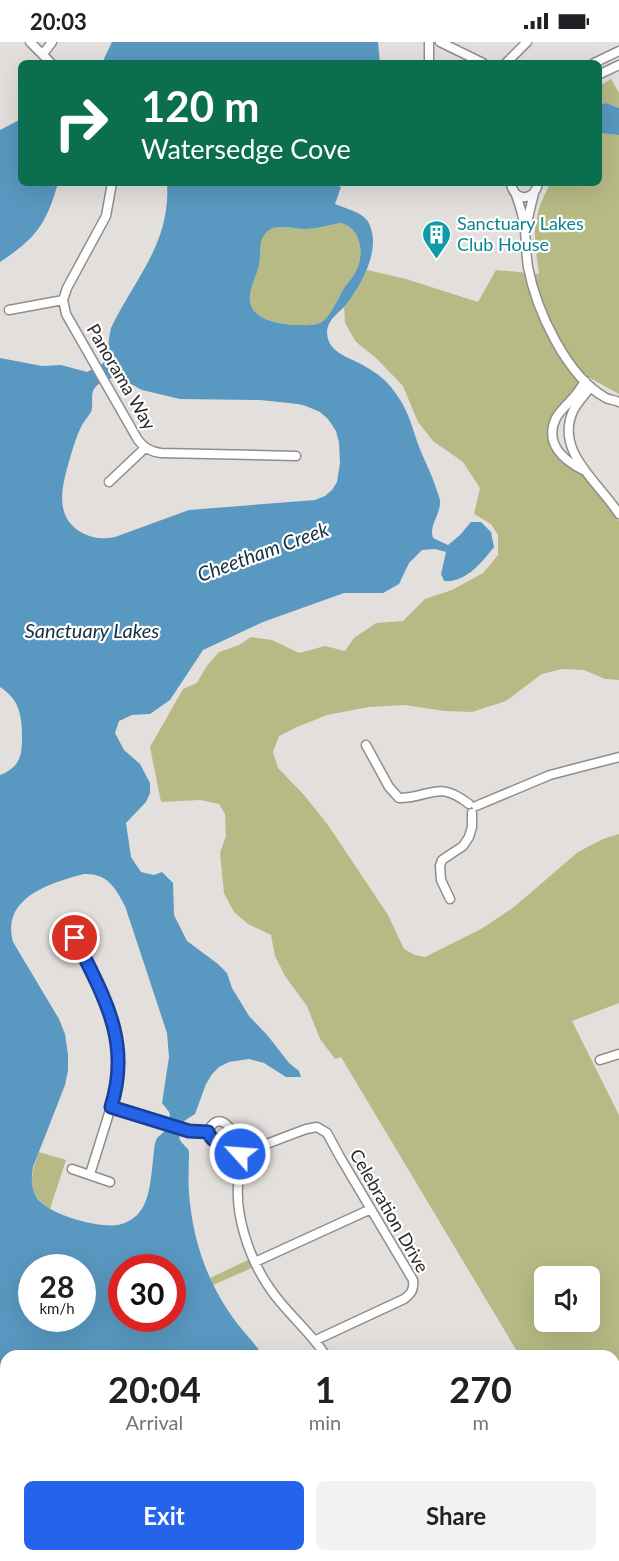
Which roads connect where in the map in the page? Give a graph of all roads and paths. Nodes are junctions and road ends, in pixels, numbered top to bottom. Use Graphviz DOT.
graph roads {
  1 [pos="30,42"];
  2 [pos="52,42"];
  3 [pos="429,42"];
  4 [pos="440,42"];
  5 [pos="527,42"];
  6 [pos="619,51"];
  7 [pos="43,54"];
  8 [pos="48,60"];
  9 [pos="429,60"];
  10 [pos="477,60"];
  11 [pos="509,60"];
  12 [pos="600,60"];
  13 [pos="619,65"];
  14 [pos="602,73"];
  15 [pos="111,186"];
  16 [pos="512,186"];
  17 [pos="538,186"];
  18 [pos="534,193"];
  19 [pos="516,195"];
  20 [pos="525,229"];
  21 [pos="63,300"];
  22 [pos="9,310"];
  23 [pos="588,384"];
  24 [pos="619,402"];
  25 [pos="568,437"];
  26 [pos="554,442"];
  27 [pos="146,448"];
  28 [pos="296,456"];
  29 [pos="584,470"];
  30 [pos="109,482"];
  31 [pos="619,514"];
  32 [pos="366,745"];
  33 [pos="619,758"];
  34 [pos="472,808"];
  35 [pos="450,899"];
  36 [pos="80,926"];
  37 [pos="59,937"];
  38 [pos="75,938"];
  39 [pos="619,1054"];
  40 [pos="600,1060"];
  41 [pos="111,1107"];
  42 [pos="208,1132"];
  43 [pos="234,1137"];
  44 [pos="227,1146"];
  45 [pos="240,1154"];
  46 [pos="72,1169"];
  47 [pos="90,1174"];
  48 [pos="110,1182"];
  49 [pos="371,1209"];
  50 [pos="255,1262"];
  51 [pos="316,1340"];
  52 [pos="322,1350"];
  1 -- 7 [label="street"];
  2 -- 7 [label="street"];
  3 -- 9 [label="street"];
  4 -- 10 [label="street"];
  5 -- 11 [label="street"];
  6 -- 12 [label="street"];
  7 -- 8 [label="street"];
  13 -- 14 [label="street"];
  15 -- 21 [label="street"];
  16 -- 19 [label="street"];
  17 -- 18 [label="street"];
  18 -- 19 [label="street"];
  18 -- 20 [label="street"];
  19 -- 20 [label="street"];
  20 -- 23 [label="street"];
  21 -- 22 [label="street"];
  21 -- 27 [label="street, Panorama Way"];
  23 -- 24 [label="street"];
  23 -- 25 [label="street"];
  23 -- 26 [label="street"];
  25 -- 26 [label="street"];
  25 -- 29 [label="street"];
  26 -- 29 [label="street"];
  27 -- 28 [label="street, Panorama Way"];
  27 -- 30 [label="street"];
  29 -- 31 [label="street"];
  32 -- 34 [label="street"];
  33 -- 34 [label="street"];
  34 -- 35 [label="street"];
  36 -- 38 [label="street"];
  37 -- 38 [label="street"];
  38 -- 41 [label="street"];
  39 -- 40 [label="street"];
  41 -- 42 [label="street"];
  41 -- 47 [label="street"];
  42 -- 43 [label="street"];
  42 -- 44 [label="street"];
  43 -- 44 [label="street"];
  43 -- 45 [label="street"];
  44 -- 45 [label="street"];
  45 -- 49 [label="street, Celebration Drive"];
  45 -- 50 [label="street"];
  46 -- 47 [label="street"];
  47 -- 48 [label="street"];
  49 -- 50 [label="street"];
  49 -- 51 [label="street, Celebration Drive"];
  50 -- 51 [label="street"];
  51 -- 52 [label="street"];
}
